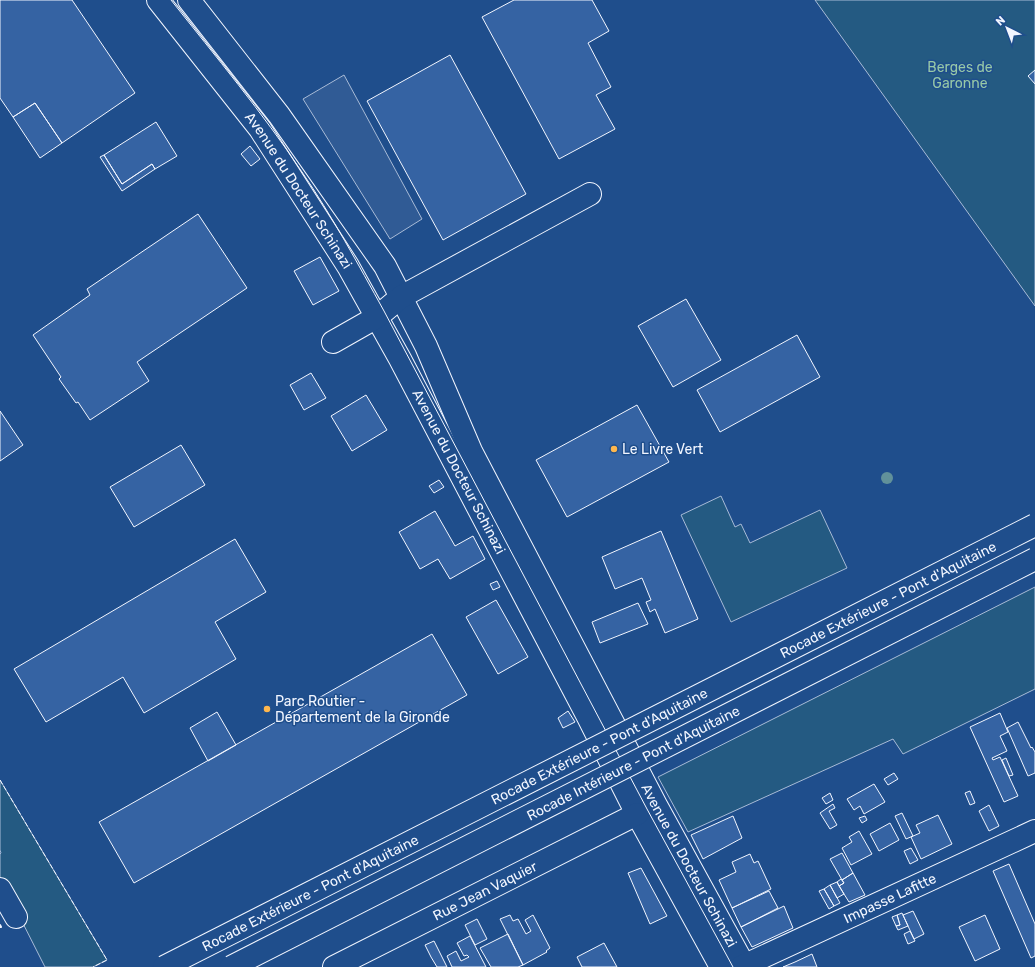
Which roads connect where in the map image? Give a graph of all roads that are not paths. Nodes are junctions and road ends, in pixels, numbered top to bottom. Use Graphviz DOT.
graph roads {
  1 [pos="158,0"];
  2 [pos="189,0"];
  3 [pos="590,194"];
  4 [pos="401,297"];
  5 [pos="377,317"];
  6 [pos="333,342"];
  7 [pos="1035,525"];
  8 [pos="1035,559"];
  9 [pos="637,814"];
  10 [pos="1035,831"];
  11 [pos="0,889"];
  12 [pos="16,917"];
  13 [pos="164,967"];
  14 [pos="231,967"];
  15 [pos="334,967"];
  16 [pos="721,967"];
  17 [pos="744,967"];
  1 -- 5 [label="main road, Avenue du Docteur Schinazi"];
  2 -- 4 [label="main road, Avenue du Docteur Schinazi"];
  3 -- 4 [label="main road"];
  4 -- 5 [label="main road"];
  4 -- 17 [label="main road, Avenue du Docteur Schinazi"];
  5 -- 6 [label="main road"];
  5 -- 9 [label="main road, Avenue du Docteur Schinazi"];
  7 -- 13 [label="main road, Rocade Extérieure - Pont d'Aquitaine, bridge"];
  8 -- 14 [label="main road, Rocade Intérieure - Pont d'Aquitaine, bridge"];
  9 -- 15 [label="main road, Rue Jean Vaquier"];
  9 -- 16 [label="main road, Avenue du Docteur Schinazi"];
  10 -- 17 [label="main road, Impasse Lafitte"];
  11 -- 12 [label="main road"];
}
